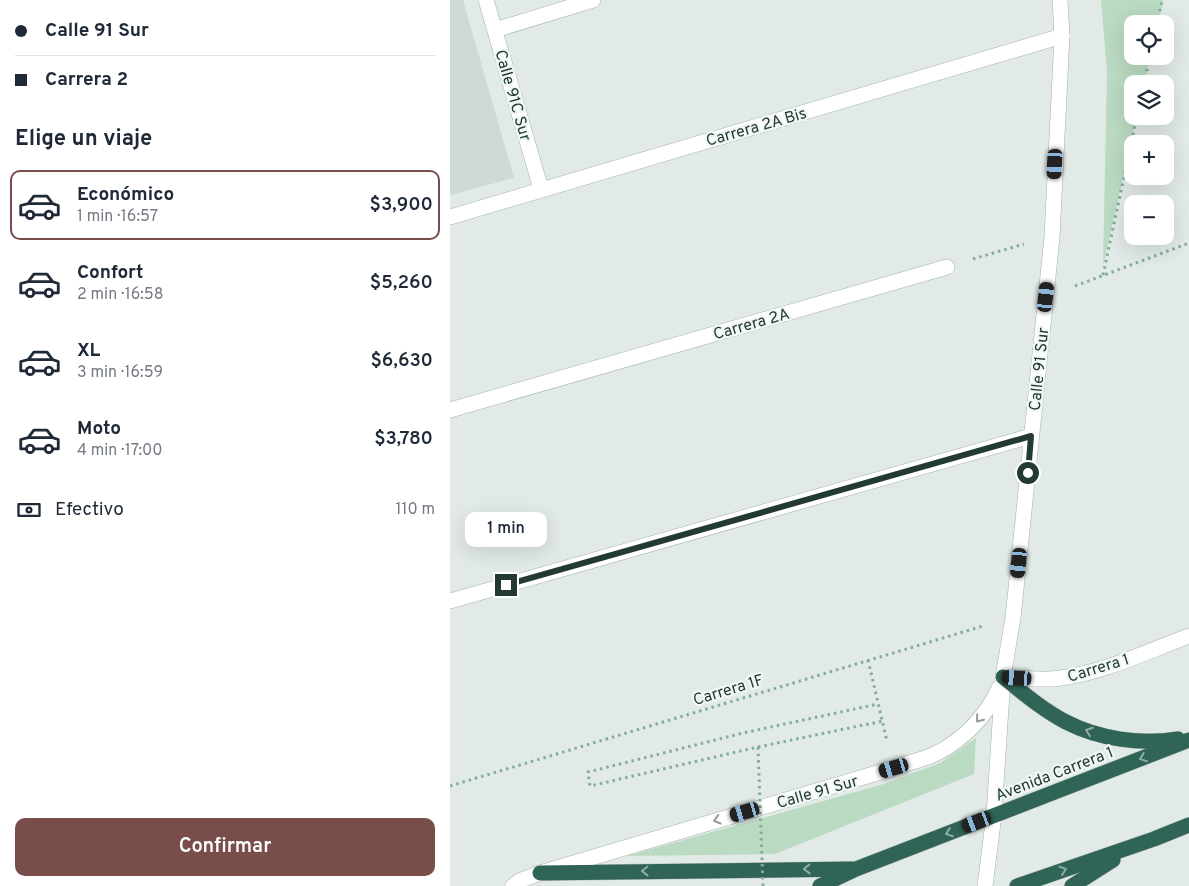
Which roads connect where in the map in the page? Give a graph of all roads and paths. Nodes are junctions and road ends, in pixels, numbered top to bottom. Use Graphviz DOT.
graph roads {
  1 [pos="486,0"];
  2 [pos="593,0"];
  3 [pos="1060,0"];
  4 [pos="1162,0"];
  5 [pos="1159,15"];
  6 [pos="495,30"];
  7 [pos="1062,36"];
  8 [pos="1135,125"];
  9 [pos="541,189"];
  10 [pos="450,216"];
  11 [pos="1052,237"];
  12 [pos="1189,243"];
  13 [pos="947,267"];
  14 [pos="1103,275"];
  15 [pos="1046,297"];
  16 [pos="450,410"];
  17 [pos="1031,436"];
  18 [pos="450,601"];
  19 [pos="1013,618"];
  20 [pos="1189,636"];
  21 [pos="868,660"];
  22 [pos="1003,677"];
  23 [pos="878,704"];
  24 [pos="883,721"];
  25 [pos="1189,738"];
  26 [pos="758,747"];
  27 [pos="894,768"];
  28 [pos="450,786"];
  29 [pos="994,815"];
  30 [pos="1189,825"];
  31 [pos="1154,839"];
  32 [pos="856,869"];
  33 [pos="540,872"];
  34 [pos="513,886"];
  35 [pos="763,886"];
  36 [pos="820,886"];
  37 [pos="985,886"];
  38 [pos="1017,886"];
  39 [pos="1072,886"];
  1 -- 6 [label="street, Calle 91C Sur"];
  2 -- 6 [label="street"];
  3 -- 7 [label="street, Calle 91 Sur"];
  4 -- 5 [label="path"];
  6 -- 9 [label="street, Calle 91C Sur"];
  7 -- 9 [label="street, Carrera 2A Bis"];
  7 -- 11 [label="street, Calle 91 Sur"];
  8 -- 14 [label="path"];
  9 -- 10 [label="street, Carrera 2A Bis"];
  11 -- 13 [label="path"];
  11 -- 15 [label="street, Calle 91 Sur"];
  12 -- 14 [label="path"];
  13 -- 16 [label="street, Carrera 2A"];
  14 -- 15 [label="path"];
  15 -- 17 [label="street, Calle 91 Sur"];
  17 -- 18 [label="street"];
  17 -- 19 [label="street, Calle 91 Sur"];
  19 -- 21 [label="path, Carrera 1F"];
  19 -- 22 [label="street, Calle 91 Sur"];
  20 -- 22 [label="street, Carrera 1"];
  21 -- 23 [label="path"];
  21 -- 28 [label="path, Carrera 1F"];
  25 -- 22 [label="highway, one-way"];
  22 -- 27 [label="street, Calle 91 Sur, one-way"];
  22 -- 29 [label="street, Calle 91 Sur"];
  23 -- 24 [label="path"];
  23 -- 26 [label="path, bridge"];
  24 -- 26 [label="path"];
  24 -- 27 [label="path"];
  25 -- 29 [label="highway, Avenida Carrera 1, one-way"];
  26 -- 35 [label="path, bridge"];
  27 -- 33 [label="street, Calle 91 Sur, one-way"];
  29 -- 32 [label="highway, Avenida Carrera 1, one-way"];
  29 -- 37 [label="street, Calle 91 Sur"];
  30 -- 31 [label="highway"];
  38 -- 31 [label="highway, one-way"];
  31 -- 39 [label="highway"];
  32 -- 33 [label="highway, one-way"];
  32 -- 36 [label="highway, Avenida Carrera 1"];
  33 -- 34 [label="street, Calle 91 Sur"];
}
